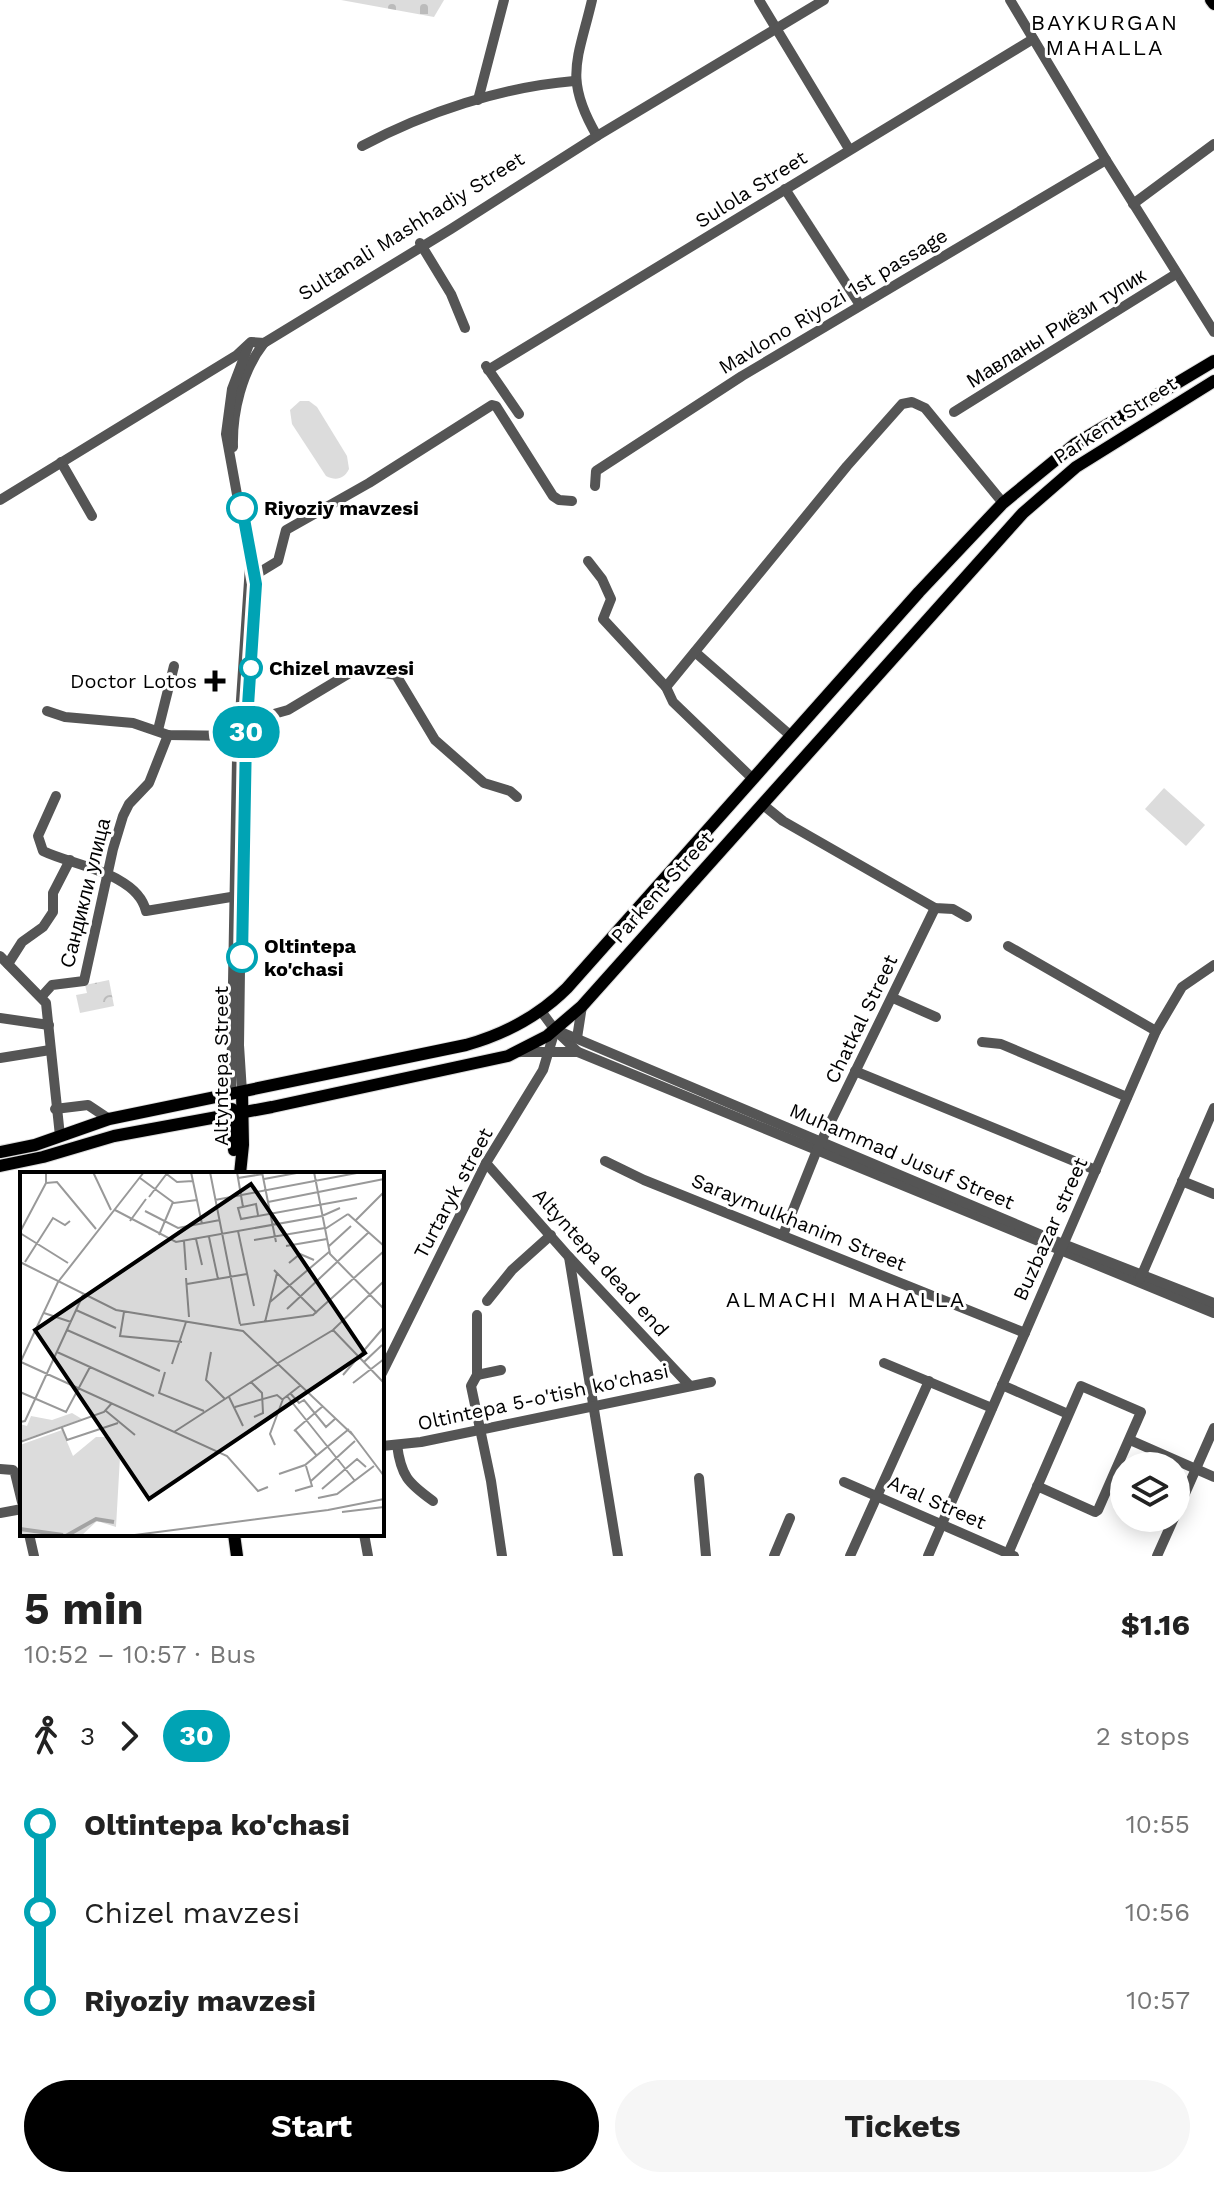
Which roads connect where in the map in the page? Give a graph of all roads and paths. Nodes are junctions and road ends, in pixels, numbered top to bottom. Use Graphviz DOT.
graph roads {
  1 [pos="504,0"];
  2 [pos="592,0"];
  3 [pos="759,0"];
  4 [pos="824,0"];
  5 [pos="1010,0"];
  6 [pos="775,30"];
  7 [pos="1033,39"];
  8 [pos="574,81"];
  9 [pos="478,100"];
  10 [pos="597,136"];
  11 [pos="1214,144"];
  12 [pos="362,146"];
  13 [pos="849,149"];
  14 [pos="1106,160"];
  15 [pos="785,189"];
  16 [pos="1133,204"];
  17 [pos="421,245"];
  18 [pos="1176,274"];
  19 [pos="860,305"];
  20 [pos="465,328"];
  21 [pos="1214,332"];
  22 [pos="251,342"];
  23 [pos="264,343"];
  24 [pos="1214,361"];
  25 [pos="1214,381"];
  26 [pos="954,412"];
  27 [pos="519,414"];
  28 [pos="61,462"];
  29 [pos="595,486"];
  30 [pos="0,500"];
  31 [pos="572,501"];
  32 [pos="1003,503"];
  33 [pos="92,516"];
  34 [pos="244,534"];
  35 [pos="588,561"];
  36 [pos="253,571"];
  37 [pos="695,652"];
  38 [pos="174,666"];
  39 [pos="666,687"];
  40 [pos="47,711"];
  41 [pos="243,714"];
  42 [pos="163,732"];
  43 [pos="239,736"];
  44 [pos="791,736"];
  45 [pos="753,779"];
  46 [pos="56,796"];
  47 [pos="517,797"];
  48 [pos="762,804"];
  49 [pos="70,860"];
  50 [pos="107,876"];
  51 [pos="238,896"];
  52 [pos="935,908"];
  53 [pos="967,917"];
  54 [pos="1008,946"];
  55 [pos="4,960"];
  56 [pos="1214,965"];
  57 [pos="42,996"];
  58 [pos="893,998"];
  59 [pos="582,1006"];
  60 [pos="541,1011"];
  61 [pos="936,1017"];
  62 [pos="0,1018"];
  63 [pos="49,1025"];
  64 [pos="555,1030"];
  65 [pos="1156,1031"];
  66 [pos="577,1038"];
  67 [pos="982,1042"];
  68 [pos="50,1050"];
  69 [pos="520,1052"];
  70 [pos="578,1052"];
  71 [pos="548,1053"];
  72 [pos="0,1058"];
  73 [pos="855,1071"];
  74 [pos="237,1093"];
  75 [pos="1127,1097"];
  76 [pos="1214,1108"];
  77 [pos="55,1109"];
  78 [pos="238,1113"];
  79 [pos="109,1119"];
  80 [pos="60,1136"];
  81 [pos="820,1146"];
  82 [pos="0,1152"];
  83 [pos="605,1161"];
  84 [pos="486,1163"];
  85 [pos="0,1166"];
  86 [pos="1096,1170"];
  87 [pos="232,1172"];
  88 [pos="240,1172"];
  89 [pos="1182,1181"];
  90 [pos="1214,1194"];
  91 [pos="551,1235"];
  92 [pos="783,1235"];
  93 [pos="1062,1247"];
  94 [pos="569,1257"];
  95 [pos="1140,1276"];
  96 [pos="487,1301"];
  97 [pos="1214,1303"];
  98 [pos="1214,1313"];
  99 [pos="477,1315"];
  100 [pos="1025,1333"];
  101 [pos="884,1363"];
  102 [pos="384,1369"];
  103 [pos="501,1370"];
  104 [pos="477,1375"];
  105 [pos="929,1381"];
  106 [pos="711,1382"];
  107 [pos="689,1385"];
  108 [pos="1002,1385"];
  109 [pos="594,1408"];
  110 [pos="992,1408"];
  111 [pos="1068,1414"];
  112 [pos="1214,1428"];
  113 [pos="481,1429"];
  114 [pos="1130,1440"];
  115 [pos="397,1445"];
  116 [pos="384,1446"];
  117 [pos="0,1469"];
  118 [pos="1197,1469"];
  119 [pos="1214,1477"];
  120 [pos="699,1478"];
  121 [pos="844,1482"];
  122 [pos="1190,1484"];
  123 [pos="1037,1486"];
  124 [pos="20,1494"];
  125 [pos="878,1496"];
  126 [pos="433,1501"];
  127 [pos="20,1509"];
  128 [pos="0,1513"];
  129 [pos="790,1518"];
  130 [pos="942,1524"];
  131 [pos="1168,1532"];
  132 [pos="29,1536"];
  133 [pos="227,1536"];
  134 [pos="234,1536"];
  135 [pos="364,1536"];
  136 [pos="1010,1555"];
  137 [pos="34,1556"];
  138 [pos="231,1556"];
  139 [pos="237,1556"];
  140 [pos="368,1556"];
  141 [pos="502,1556"];
  142 [pos="618,1556"];
  143 [pos="706,1556"];
  144 [pos="774,1556"];
  145 [pos="850,1556"];
  146 [pos="928,1556"];
  147 [pos="1157,1556"];
  1 -- 9 [label="street"];
  2 -- 8 [label="street"];
  3 -- 6 [label="street"];
  4 -- 6 [label="street, Sultаnali Mashhadiy Street"];
  5 -- 7 [label="street"];
  6 -- 10 [label="street, Sultаnali Mashhadiy Street"];
  6 -- 13 [label="street"];
  7 -- 13 [label="street, Sulola Street"];
  7 -- 14 [label="street"];
  8 -- 9 [label="street"];
  8 -- 10 [label="street"];
  9 -- 12 [label="street"];
  10 -- 17 [label="street, Sultаnali Mashhadiy Street"];
  11 -- 16 [label="street"];
  13 -- 15 [label="street, Sulola Street"];
  14 -- 16 [label="street"];
  14 -- 19 [label="street, Mavlono Riyozi 1st passage"];
  15 -- 19 [label="street"];
  15 -- 27 [label="street, Sulola Street"];
  16 -- 18 [label="street"];
  17 -- 20 [label="street"];
  17 -- 22 [label="street, Sultаnali Mashhadiy Street"];
  17 -- 23 [label="street, Sultаnali Mashhadiy Street"];
  18 -- 21 [label="street"];
  18 -- 26 [label="street, Мавланы Риёзи тупик"];
  19 -- 29 [label="street, Mavlono Riyozi 1st passage"];
  22 -- 23 [label="street"];
  22 -- 28 [label="street"];
  22 -- 34 [label="street, Altyntepa Street"];
  23 -- 34 [label="street, Altyntepa Street"];
  24 -- 32 [label="main road, Parkent Street"];
  25 -- 48 [label="main road, Parkent Street"];
  28 -- 30 [label="street"];
  28 -- 33 [label="street"];
  31 -- 36 [label="street"];
  32 -- 37 [label="street"];
  32 -- 44 [label="main road, Parkent Street"];
  34 -- 36 [label="street, Altyntepa Street"];
  35 -- 39 [label="street"];
  36 -- 41 [label="street, Altyntepa Street"];
  37 -- 39 [label="street"];
  37 -- 44 [label="street"];
  38 -- 42 [label="street, Сандикли улица"];
  39 -- 45 [label="street"];
  40 -- 42 [label="street"];
  41 -- 43 [label="street, Altyntepa Street"];
  41 -- 47 [label="street"];
  41 -- 51 [label="street, Altyntepa Street"];
  42 -- 43 [label="street"];
  42 -- 50 [label="street, Сандикли улица"];
  43 -- 51 [label="street, Altyntepa Street"];
  44 -- 45 [label="main road, Parkent Street"];
  45 -- 60 [label="main road, Parkent Street"];
  46 -- 49 [label="street"];
  48 -- 52 [label="street"];
  48 -- 59 [label="main road, Parkent Street"];
  49 -- 50 [label="street"];
  49 -- 55 [label="street"];
  50 -- 51 [label="street"];
  50 -- 57 [label="street, Сандикли улица"];
  51 -- 74 [label="street, Altyntepa Street"];
  52 -- 53 [label="street"];
  52 -- 58 [label="street, Chatkal Street"];
  54 -- 65 [label="street"];
  55 -- 57 [label="street"];
  56 -- 65 [label="street, Buzbazar street"];
  57 -- 63 [label="street"];
  58 -- 61 [label="street"];
  58 -- 73 [label="street, Chatkal Street"];
  59 -- 64 [label="main road, Parkent Street"];
  59 -- 66 [label="street"];
  60 -- 64 [label="street"];
  60 -- 74 [label="main road, Parkent Street"];
  62 -- 63 [label="street"];
  63 -- 68 [label="street"];
  64 -- 66 [label="street, Muhammad Jusuf Street"];
  64 -- 69 [label="main road, Parkent Street"];
  64 -- 70 [label="street, Muhammad Jusuf Street"];
  64 -- 71 [label="street, Turtaryk street"];
  65 -- 75 [label="street, Buzbazar street"];
  66 -- 81 [label="street, Muhammad Jusuf Street"];
  67 -- 75 [label="street"];
  68 -- 72 [label="street"];
  68 -- 77 [label="street"];
  69 -- 71 [label="street, Muhammad Jusuf Street"];
  69 -- 78 [label="main road, Parkent Street"];
  70 -- 71 [label="street, Muhammad Jusuf Street"];
  70 -- 81 [label="street, Muhammad Jusuf Street"];
  71 -- 84 [label="street, Turtaryk street"];
  73 -- 81 [label="street, Chatkal Street"];
  73 -- 86 [label="street"];
  74 -- 78 [label="main road, Altyntepa Street"];
  74 -- 79 [label="main road, Parkent Street"];
  75 -- 86 [label="street, Buzbazar street"];
  76 -- 89 [label="street"];
  77 -- 79 [label="street"];
  77 -- 80 [label="street"];
  78 -- 85 [label="main road, Parkent Street"];
  78 -- 87 [label="main road, Altyntepa Street"];
  78 -- 88 [label="main road, Altyntepa Street"];
  79 -- 80 [label="main road, Parkent Street"];
  80 -- 82 [label="main road, Parkent Street"];
  81 -- 92 [label="street, Chatkal Street"];
  81 -- 93 [label="street, Muhammad Jusuf Street"];
  83 -- 92 [label="street, Saraymulkhanim Street"];
  84 -- 91 [label="street, Altyntepa dead end"];
  84 -- 102 [label="street, Turtaryk street"];
  86 -- 93 [label="street, Buzbazar street"];
  89 -- 90 [label="street"];
  89 -- 95 [label="street"];
  91 -- 94 [label="street, Altyntepa dead end"];
  91 -- 96 [label="street"];
  92 -- 100 [label="street, Saraymulkhanim Street"];
  93 -- 95 [label="street, Muhammad Jusuf Street"];
  93 -- 100 [label="street, Buzbazar street"];
  94 -- 107 [label="street, Altyntepa dead end"];
  94 -- 109 [label="street"];
  95 -- 97 [label="street, Muhammad Jusuf Street"];
  95 -- 98 [label="street, Muhammad Jusuf Street"];
  99 -- 104 [label="street"];
  100 -- 108 [label="street, Buzbazar street"];
  101 -- 105 [label="street"];
  103 -- 104 [label="street"];
  104 -- 113 [label="street"];
  105 -- 110 [label="street"];
  105 -- 125 [label="street"];
  106 -- 107 [label="street, Oltintepa 5-o'tish ko'chasi"];
  107 -- 109 [label="street, Oltintepa 5-o'tish ko'chasi"];
  108 -- 110 [label="street, Buzbazar street"];
  108 -- 111 [label="street"];
  109 -- 113 [label="street, Oltintepa 5-o'tish ko'chasi"];
  109 -- 142 [label="street"];
  110 -- 130 [label="street, Buzbazar street"];
  111 -- 114 [label="street"];
  111 -- 123 [label="street"];
  112 -- 118 [label="street"];
  113 -- 115 [label="street, Oltintepa 5-o'tish ko'chasi"];
  113 -- 141 [label="street"];
  114 -- 118 [label="street"];
  114 -- 123 [label="street"];
  115 -- 116 [label="street, Oltintepa 5-o'tish ko'chasi"];
  115 -- 126 [label="street"];
  117 -- 124 [label="street"];
  118 -- 119 [label="street"];
  118 -- 122 [label="street"];
  120 -- 143 [label="street"];
  121 -- 125 [label="street, Aral Street"];
  123 -- 136 [label="street"];
  125 -- 130 [label="street, Aral Street"];
  125 -- 145 [label="street"];
  127 -- 128 [label="street"];
  129 -- 144 [label="street"];
  130 -- 136 [label="street, Aral Street"];
  130 -- 146 [label="street, Buzbazar street"];
  131 -- 147 [label="street"];
  132 -- 137 [label="street"];
  133 -- 138 [label="main road"];
  134 -- 139 [label="main road"];
  135 -- 140 [label="street"];
}
